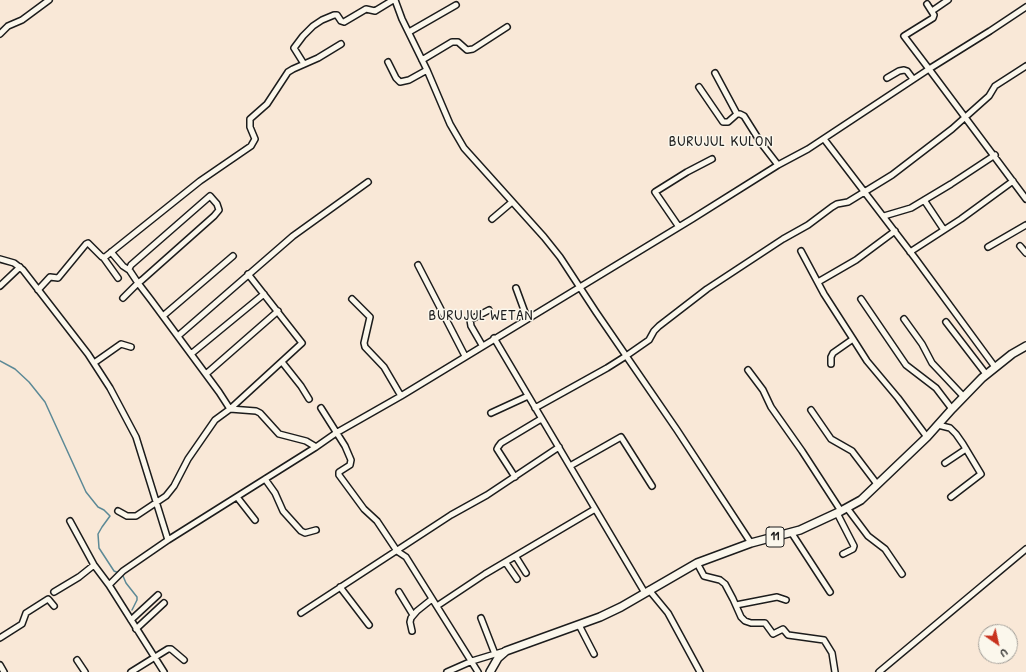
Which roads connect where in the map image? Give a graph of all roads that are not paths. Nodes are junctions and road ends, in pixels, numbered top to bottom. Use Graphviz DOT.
graph roads {
  1 [pos="49,0"];
  2 [pos="394,0"];
  3 [pos="948,0"];
  4 [pos="928,4"];
  5 [pos="456,5"];
  6 [pos="1026,7"];
  7 [pos="932,11"];
  8 [pos="507,27"];
  9 [pos="409,32"];
  10 [pos="0,34"];
  11 [pos="341,44"];
  12 [pos="422,60"];
  13 [pos="388,62"];
  14 [pos="304,64"];
  15 [pos="1026,66"];
  16 [pos="928,68"];
  17 [pos="427,70"];
  18 [pos="715,72"];
  19 [pos="887,78"];
  20 [pos="913,79"];
  21 [pos="699,88"];
  22 [pos="737,114"];
  23 [pos="965,116"];
  24 [pos="824,139"];
  25 [pos="994,155"];
  26 [pos="712,159"];
  27 [pos="778,165"];
  28 [pos="1013,181"];
  29 [pos="368,182"];
  30 [pos="865,191"];
  31 [pos="1026,199"];
  32 [pos="924,200"];
  33 [pos="512,202"];
  34 [pos="884,216"];
  35 [pos="492,219"];
  36 [pos="1026,225"];
  37 [pos="679,226"];
  38 [pos="944,230"];
  39 [pos="895,231"];
  40 [pos="1020,246"];
  41 [pos="988,247"];
  42 [pos="801,251"];
  43 [pos="111,252"];
  44 [pos="910,252"];
  45 [pos="1026,253"];
  46 [pos="234,256"];
  47 [pos="103,257"];
  48 [pos="0,259"];
  49 [pos="418,265"];
  50 [pos="20,267"];
  51 [pos="129,270"];
  52 [pos="248,274"];
  53 [pos="118,278"];
  54 [pos="818,282"];
  55 [pos="138,283"];
  56 [pos="0,286"];
  57 [pos="579,287"];
  58 [pos="516,288"];
  59 [pos="38,290"];
  60 [pos="264,294"];
  61 [pos="123,298"];
  62 [pos="352,299"];
  63 [pos="861,299"];
  64 [pos="489,310"];
  65 [pos="278,312"];
  66 [pos="163,316"];
  67 [pos="528,318"];
  68 [pos="904,319"];
  69 [pos="946,322"];
  70 [pos="178,336"];
  71 [pos="494,338"];
  72 [pos="853,339"];
  73 [pos="482,345"];
  74 [pos="1026,346"];
  75 [pos="131,347"];
  76 [pos="191,354"];
  77 [pos="464,356"];
  78 [pos="626,356"];
  79 [pos="282,362"];
  80 [pos="94,363"];
  81 [pos="831,364"];
  82 [pos="995,367"];
  83 [pos="748,370"];
  84 [pos="206,374"];
  85 [pos="986,374"];
  86 [pos="401,396"];
  87 [pos="528,396"];
  88 [pos="964,397"];
  89 [pos="309,400"];
  90 [pos="321,408"];
  91 [pos="535,408"];
  92 [pos="230,409"];
  93 [pos="952,409"];
  94 [pos="811,410"];
  95 [pos="491,413"];
  96 [pos="541,418"];
  97 [pos="938,425"];
  98 [pos="336,433"];
  99 [pos="927,437"];
  100 [pos="316,447"];
  101 [pos="559,447"];
  102 [pos="966,449"];
  103 [pos="945,463"];
  104 [pos="570,466"];
  105 [pos="515,477"];
  106 [pos="265,479"];
  107 [pos="877,484"];
  108 [pos="652,486"];
  109 [pos="237,497"];
  110 [pos="951,497"];
  111 [pos="156,504"];
  112 [pos="595,509"];
  113 [pos="118,511"];
  114 [pos="842,511"];
  115 [pos="255,520"];
  116 [pos="70,521"];
  117 [pos="316,530"];
  118 [pos="791,532"];
  119 [pos="168,540"];
  120 [pos="751,543"];
  121 [pos="1026,549"];
  122 [pos="397,551"];
  123 [pos="843,554"];
  124 [pos="516,557"];
  125 [pos="697,562"];
  126 [pos="506,563"];
  127 [pos="94,565"];
  128 [pos="526,573"];
  129 [pos="902,574"];
  130 [pos="517,579"];
  131 [pos="109,585"];
  132 [pos="340,587"];
  133 [pos="54,592"];
  134 [pos="399,592"];
  135 [pos="647,592"];
  136 [pos="830,592"];
  137 [pos="158,595"];
  138 [pos="432,599"];
  139 [pos="786,600"];
  140 [pos="164,603"];
  141 [pos="736,605"];
  142 [pos="54,606"];
  143 [pos="437,606"];
  144 [pos="301,613"];
  145 [pos="413,615"];
  146 [pos="481,618"];
  147 [pos="131,620"];
  148 [pos="369,625"];
  149 [pos="579,625"];
  150 [pos="136,629"];
  151 [pos="412,631"];
  152 [pos="0,638"];
  153 [pos="506,651"];
  154 [pos="495,654"];
  155 [pos="594,654"];
  156 [pos="154,657"];
  157 [pos="77,660"];
  158 [pos="184,660"];
  159 [pos="472,661"];
  160 [pos="0,666"];
  161 [pos="4,672"];
  162 [pos="85,672"];
  163 [pos="131,672"];
  164 [pos="164,672"];
  165 [pos="448,672"];
  166 [pos="478,672"];
  167 [pos="490,672"];
  168 [pos="700,672"];
  169 [pos="835,672"];
  170 [pos="879,672"];
  1 -- 10 [label="street"];
  2 -- 9 [label="street"];
  2 -- 14 [label="street"];
  3 -- 7 [label="street"];
  4 -- 7 [label="street"];
  5 -- 9 [label="street"];
  6 -- 16 [label="street"];
  7 -- 16 [label="street"];
  8 -- 12 [label="street"];
  9 -- 12 [label="street"];
  11 -- 14 [label="street"];
  12 -- 17 [label="street"];
  13 -- 17 [label="street"];
  14 -- 43 [label="street"];
  15 -- 23 [label="street"];
  16 -- 20 [label="street"];
  16 -- 23 [label="street"];
  17 -- 33 [label="street"];
  18 -- 22 [label="street"];
  19 -- 20 [label="street"];
  20 -- 24 [label="street"];
  21 -- 22 [label="street"];
  22 -- 27 [label="street"];
  23 -- 25 [label="street"];
  23 -- 30 [label="street"];
  24 -- 27 [label="street"];
  24 -- 30 [label="street"];
  25 -- 28 [label="street"];
  25 -- 32 [label="street"];
  26 -- 37 [label="street"];
  27 -- 37 [label="street"];
  28 -- 31 [label="street"];
  28 -- 38 [label="street"];
  29 -- 52 [label="street"];
  30 -- 34 [label="street"];
  30 -- 78 [label="street"];
  32 -- 34 [label="street"];
  32 -- 38 [label="street"];
  33 -- 35 [label="street"];
  33 -- 57 [label="street"];
  34 -- 39 [label="street"];
  36 -- 41 [label="street"];
  37 -- 57 [label="street"];
  38 -- 44 [label="street"];
  39 -- 44 [label="street"];
  39 -- 54 [label="street"];
  40 -- 45 [label="street"];
  42 -- 54 [label="street"];
  43 -- 47 [label="street"];
  43 -- 51 [label="street"];
  44 -- 82 [label="street"];
  46 -- 66 [label="street"];
  47 -- 53 [label="street"];
  47 -- 59 [label="street"];
  48 -- 50 [label="street"];
  49 -- 77 [label="street"];
  50 -- 56 [label="street"];
  50 -- 59 [label="street"];
  51 -- 55 [label="street"];
  51 -- 55 [label="street"];
  52 -- 60 [label="street"];
  52 -- 70 [label="street"];
  54 -- 72 [label="street"];
  55 -- 61 [label="street"];
  55 -- 66 [label="street"];
  57 -- 67 [label="street"];
  57 -- 78 [label="street"];
  58 -- 67 [label="street"];
  59 -- 80 [label="street"];
  60 -- 65 [label="street"];
  60 -- 76 [label="street"];
  62 -- 86 [label="street"];
  63 -- 93 [label="street"];
  64 -- 73 [label="street"];
  65 -- 79 [label="street"];
  65 -- 84 [label="street"];
  66 -- 70 [label="street"];
  67 -- 71 [label="street"];
  68 -- 88 [label="street"];
  69 -- 85 [label="street"];
  70 -- 76 [label="street"];
  71 -- 73 [label="street"];
  71 -- 87 [label="street"];
  72 -- 81 [label="street"];
  72 -- 99 [label="street"];
  73 -- 77 [label="street"];
  74 -- 82 [label="highway, 11"];
  75 -- 80 [label="street"];
  76 -- 84 [label="street"];
  77 -- 86 [label="street"];
  78 -- 91 [label="street"];
  78 -- 120 [label="street"];
  79 -- 89 [label="street"];
  79 -- 92 [label="street"];
  80 -- 111 [label="street"];
  82 -- 85 [label="highway, 11"];
  83 -- 114 [label="street"];
  84 -- 92 [label="street"];
  85 -- 88 [label="highway, 11"];
  86 -- 98 [label="street"];
  87 -- 91 [label="street"];
  87 -- 95 [label="street"];
  88 -- 93 [label="highway, 11"];
  90 -- 98 [label="street"];
  91 -- 96 [label="street"];
  92 -- 100 [label="street"];
  92 -- 111 [label="street"];
  93 -- 97 [label="highway, 11"];
  94 -- 107 [label="street"];
  96 -- 101 [label="street"];
  96 -- 105 [label="street"];
  97 -- 99 [label="highway, 11"];
  97 -- 102 [label="street"];
  98 -- 100 [label="street"];
  98 -- 122 [label="street"];
  99 -- 107 [label="highway, 11"];
  100 -- 106 [label="street"];
  101 -- 104 [label="street"];
  101 -- 105 [label="street"];
  102 -- 103 [label="street"];
  102 -- 110 [label="street"];
  104 -- 108 [label="street"];
  104 -- 112 [label="street"];
  105 -- 122 [label="street"];
  106 -- 109 [label="street"];
  106 -- 117 [label="street"];
  107 -- 114 [label="highway, 11"];
  109 -- 115 [label="street"];
  109 -- 119 [label="street"];
  111 -- 113 [label="street"];
  111 -- 119 [label="street"];
  112 -- 124 [label="street"];
  112 -- 135 [label="street"];
  114 -- 118 [label="highway, 11"];
  114 -- 123 [label="street"];
  114 -- 129 [label="street"];
  116 -- 127 [label="street"];
  118 -- 120 [label="highway, 11"];
  118 -- 136 [label="street"];
  119 -- 131 [label="street"];
  120 -- 125 [label="highway, 11"];
  121 -- 170 [label="street"];
  122 -- 132 [label="street"];
  122 -- 138 [label="street"];
  124 -- 126 [label="street"];
  124 -- 128 [label="street"];
  125 -- 135 [label="highway, 11"];
  125 -- 141 [label="street"];
  126 -- 130 [label="street"];
  126 -- 143 [label="street"];
  127 -- 131 [label="street"];
  127 -- 133 [label="street"];
  131 -- 147 [label="street"];
  132 -- 144 [label="street"];
  132 -- 148 [label="street"];
  134 -- 145 [label="street"];
  135 -- 149 [label="highway, 11"];
  135 -- 168 [label="street"];
  137 -- 147 [label="street"];
  138 -- 143 [label="street"];
  138 -- 145 [label="street"];
  139 -- 141 [label="street"];
  140 -- 150 [label="street"];
  141 -- 169 [label="street"];
  142 -- 152 [label="street"];
  143 -- 159 [label="street"];
  145 -- 151 [label="street"];
  146 -- 154 [label="street"];
  147 -- 150 [label="street"];
  149 -- 153 [label="highway, 11"];
  149 -- 155 [label="street"];
  150 -- 156 [label="street"];
  153 -- 154 [label="street"];
  153 -- 167 [label="highway, 11"];
  154 -- 159 [label="street"];
  156 -- 158 [label="street"];
  156 -- 163 [label="street"];
  156 -- 164 [label="street"];
  157 -- 162 [label="street"];
  159 -- 165 [label="street"];
  159 -- 166 [label="street"];
  160 -- 161 [label="street"];
}
